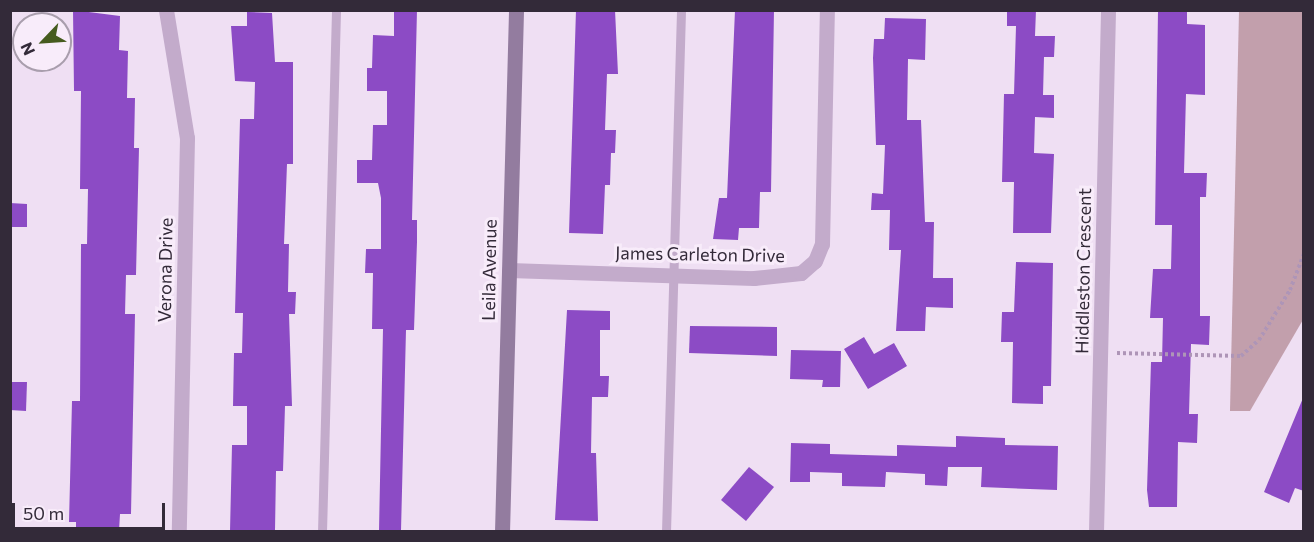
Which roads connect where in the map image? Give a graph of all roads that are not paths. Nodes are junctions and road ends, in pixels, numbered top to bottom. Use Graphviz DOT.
graph roads {
  1 [pos="166,10"];
  2 [pos="336,10"];
  3 [pos="516,10"];
  4 [pos="681,10"];
  5 [pos="827,10"];
  6 [pos="1108,10"];
  7 [pos="509,270"];
  8 [pos="672,274"];
  9 [pos="179,531"];
  10 [pos="322,531"];
  11 [pos="502,531"];
  12 [pos="666,531"];
  13 [pos="1096,531"];
  1 -- 9 [label="street, Verona Drive"];
  2 -- 10 [label="lane"];
  3 -- 7 [label="street, Leila Avenue"];
  4 -- 8 [label="lane"];
  5 -- 8 [label="street, James Carleton Drive"];
  6 -- 13 [label="street, Hiddleston Crescent"];
  7 -- 8 [label="street, James Carleton Drive"];
  7 -- 11 [label="street, Leila Avenue"];
  8 -- 12 [label="lane"];
}
